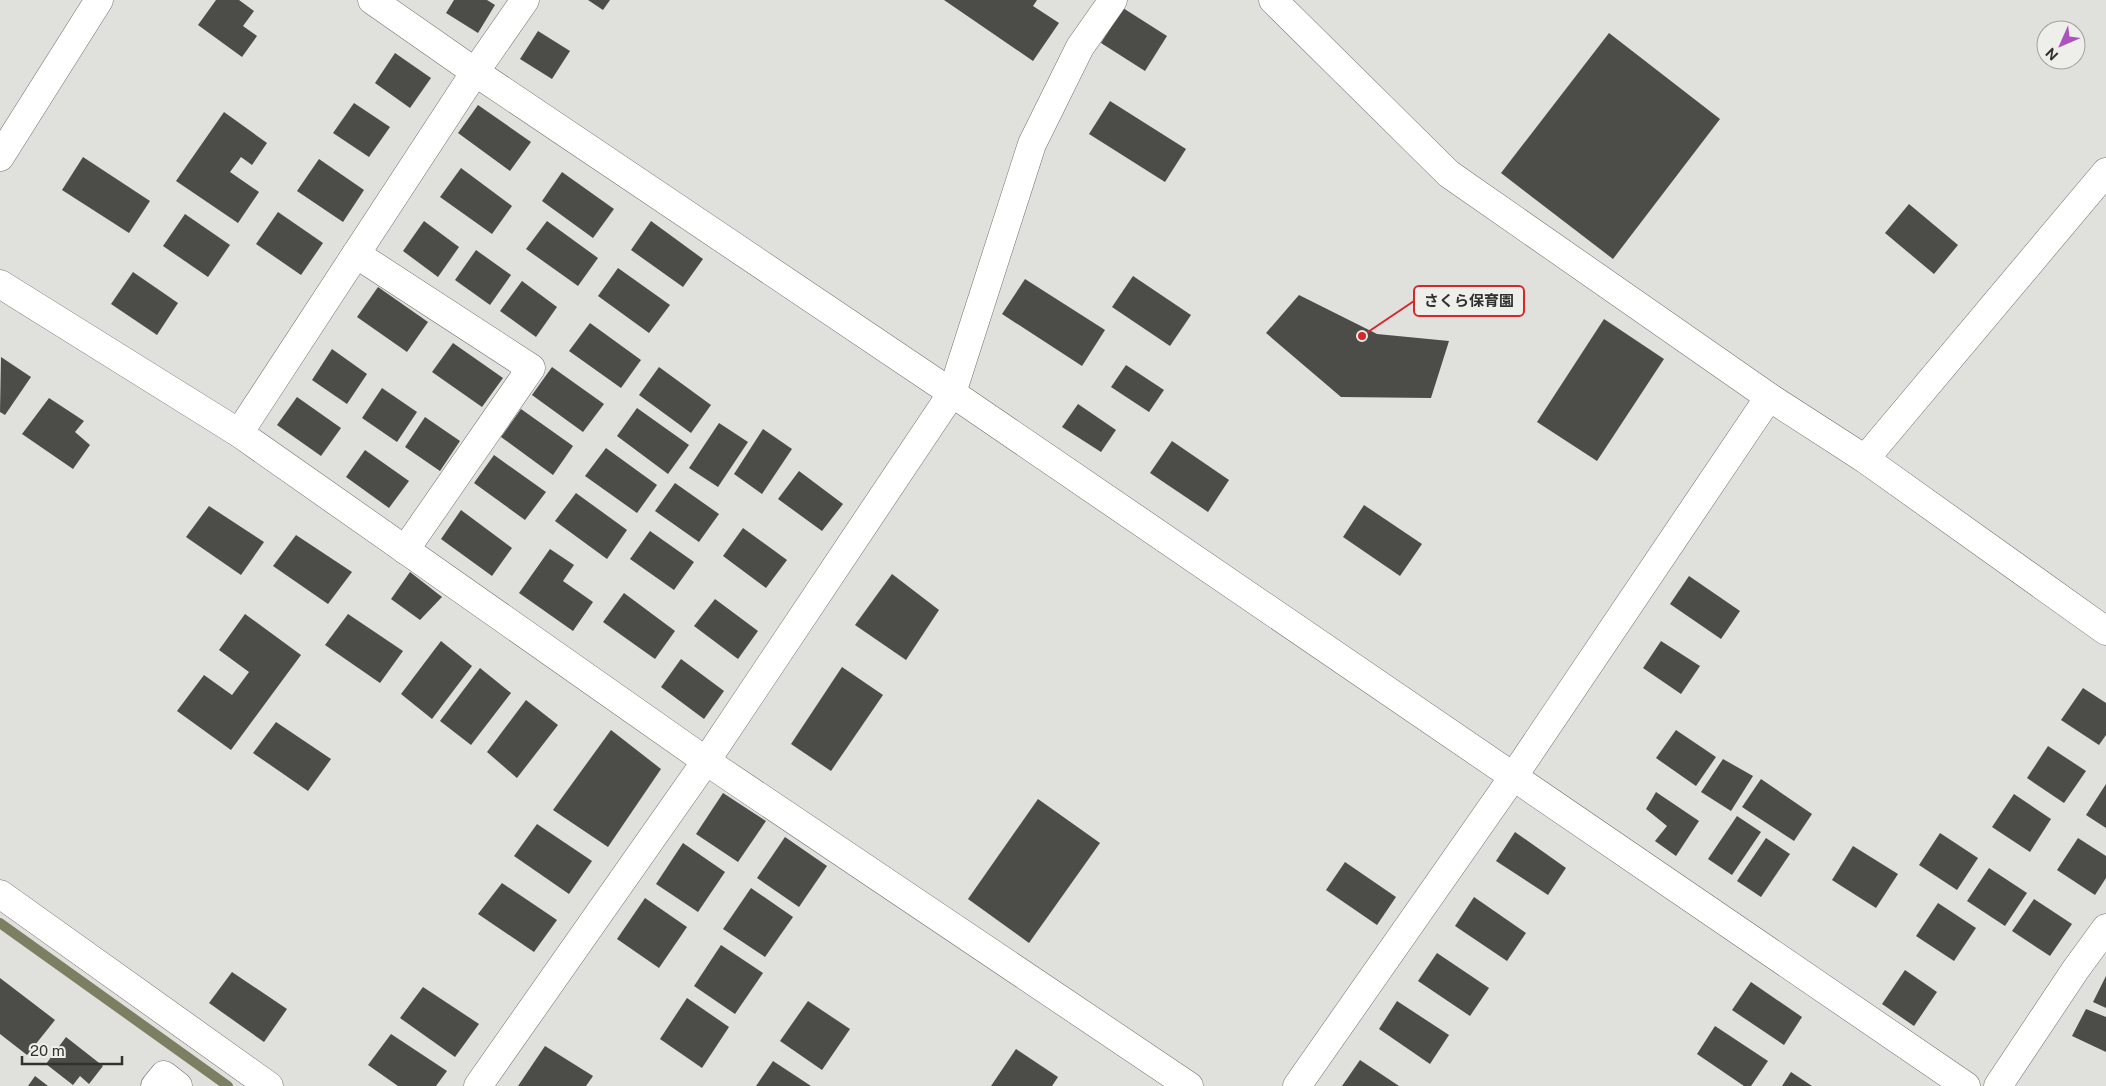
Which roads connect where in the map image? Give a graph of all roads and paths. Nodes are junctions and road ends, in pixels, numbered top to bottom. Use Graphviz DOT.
graph roads {
  1 [pos="99,0"];
  2 [pos="372,0"];
  3 [pos="525,0"];
  4 [pos="1113,0"];
  5 [pos="1273,0"];
  6 [pos="475,72"];
  7 [pos="0,157"];
  8 [pos="2106,172"];
  9 [pos="356,254"];
  10 [pos="0,284"];
  11 [pos="952,393"];
  12 [pos="1769,397"];
  13 [pos="239,433"];
  14 [pos="1865,459"];
  15 [pos="405,550"];
  16 [pos="2106,631"];
  17 [pos="706,761"];
  18 [pos="1514,777"];
  19 [pos="0,894"];
  20 [pos="2106,928"];
  21 [pos="155,1086"];
  22 [pos="178,1086"];
  23 [pos="269,1086"];
  24 [pos="478,1086"];
  25 [pos="1189,1086"];
  26 [pos="1297,1086"];
  27 [pos="1966,1086"];
  28 [pos="1998,1086"];
  1 -- 7 [label="street"];
  2 -- 6 [label="street"];
  3 -- 6 [label="street"];
  4 -- 11 [label="street"];
  5 -- 12 [label="street"];
  6 -- 9 [label="street"];
  6 -- 11 [label="street"];
  8 -- 14 [label="street"];
  9 -- 13 [label="street"];
  9 -- 15 [label="street"];
  10 -- 13 [label="street"];
  11 -- 17 [label="street"];
  11 -- 18 [label="street"];
  12 -- 14 [label="street"];
  12 -- 18 [label="street"];
  13 -- 15 [label="street"];
  14 -- 16 [label="street"];
  15 -- 17 [label="street"];
  17 -- 24 [label="street"];
  17 -- 25 [label="street"];
  18 -- 26 [label="street"];
  18 -- 27 [label="street"];
  19 -- 23 [label="street"];
  20 -- 28 [label="street"];
  21 -- 22 [label="street"];
}
